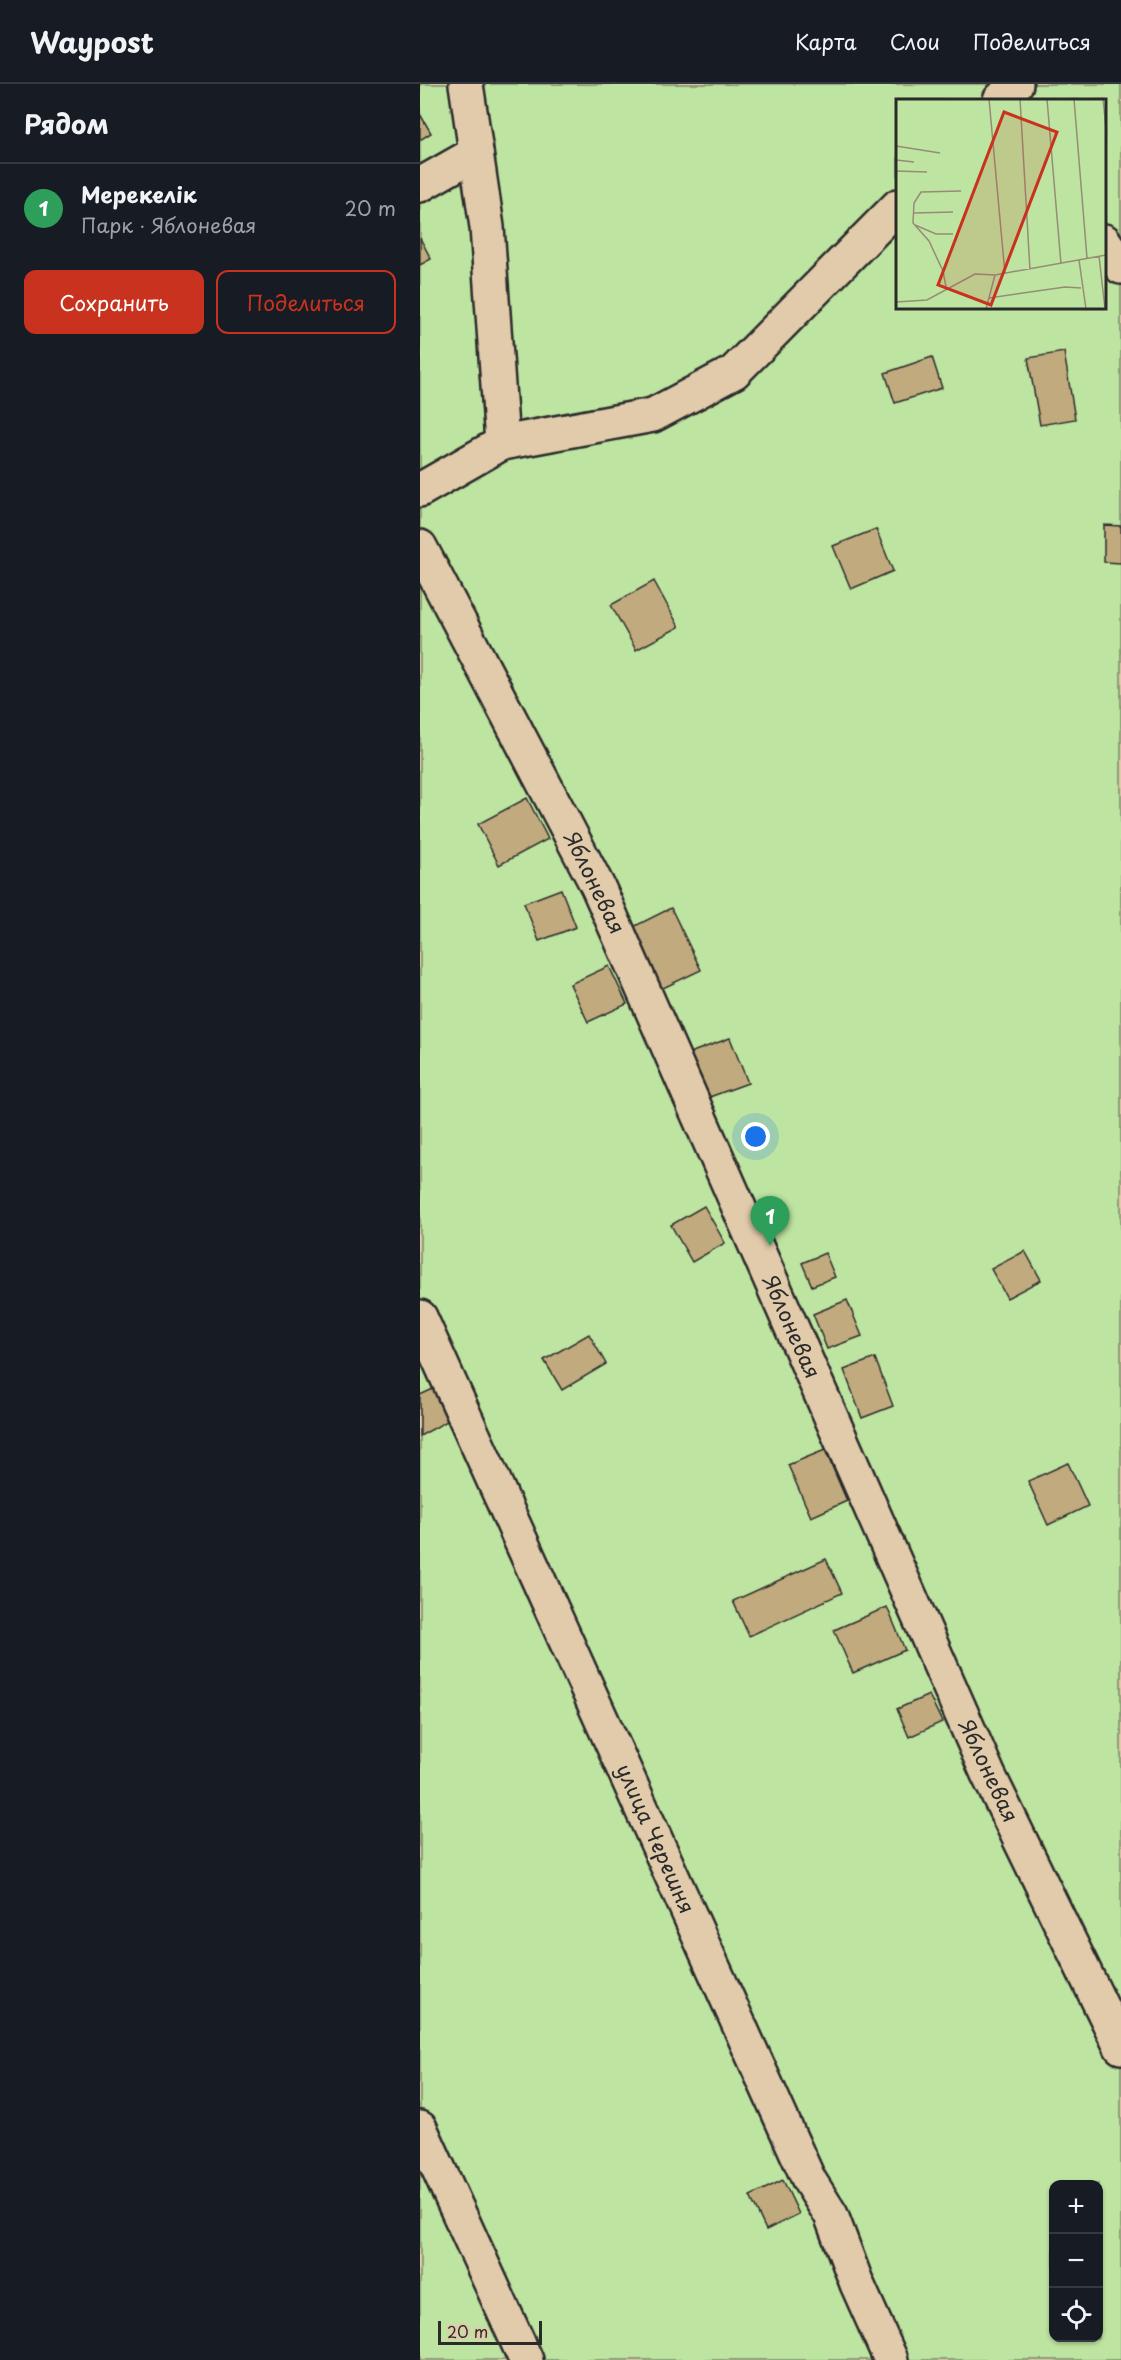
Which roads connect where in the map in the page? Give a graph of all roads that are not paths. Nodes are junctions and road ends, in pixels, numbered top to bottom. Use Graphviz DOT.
graph roads {
  1 [pos="466,84"];
  2 [pos="476,153"];
  3 [pos="420,184"];
  4 [pos="896,207"];
  5 [pos="1106,244"];
  6 [pos="1121,267"];
  7 [pos="502,443"];
  8 [pos="420,490"];
  9 [pos="420,547"];
  10 [pos="420,1317"];
  11 [pos="1121,2047"];
  12 [pos="420,2128"];
  13 [pos="526,2360"];
  14 [pos="891,2360"];
  1 -- 2 [label="street"];
  2 -- 3 [label="street"];
  2 -- 7 [label="street"];
  4 -- 7 [label="street"];
  5 -- 6 [label="street"];
  7 -- 8 [label="street"];
  9 -- 11 [label="street, Яблоневая"];
  10 -- 14 [label="street, улица Черешня"];
  12 -- 13 [label="street"];
}
